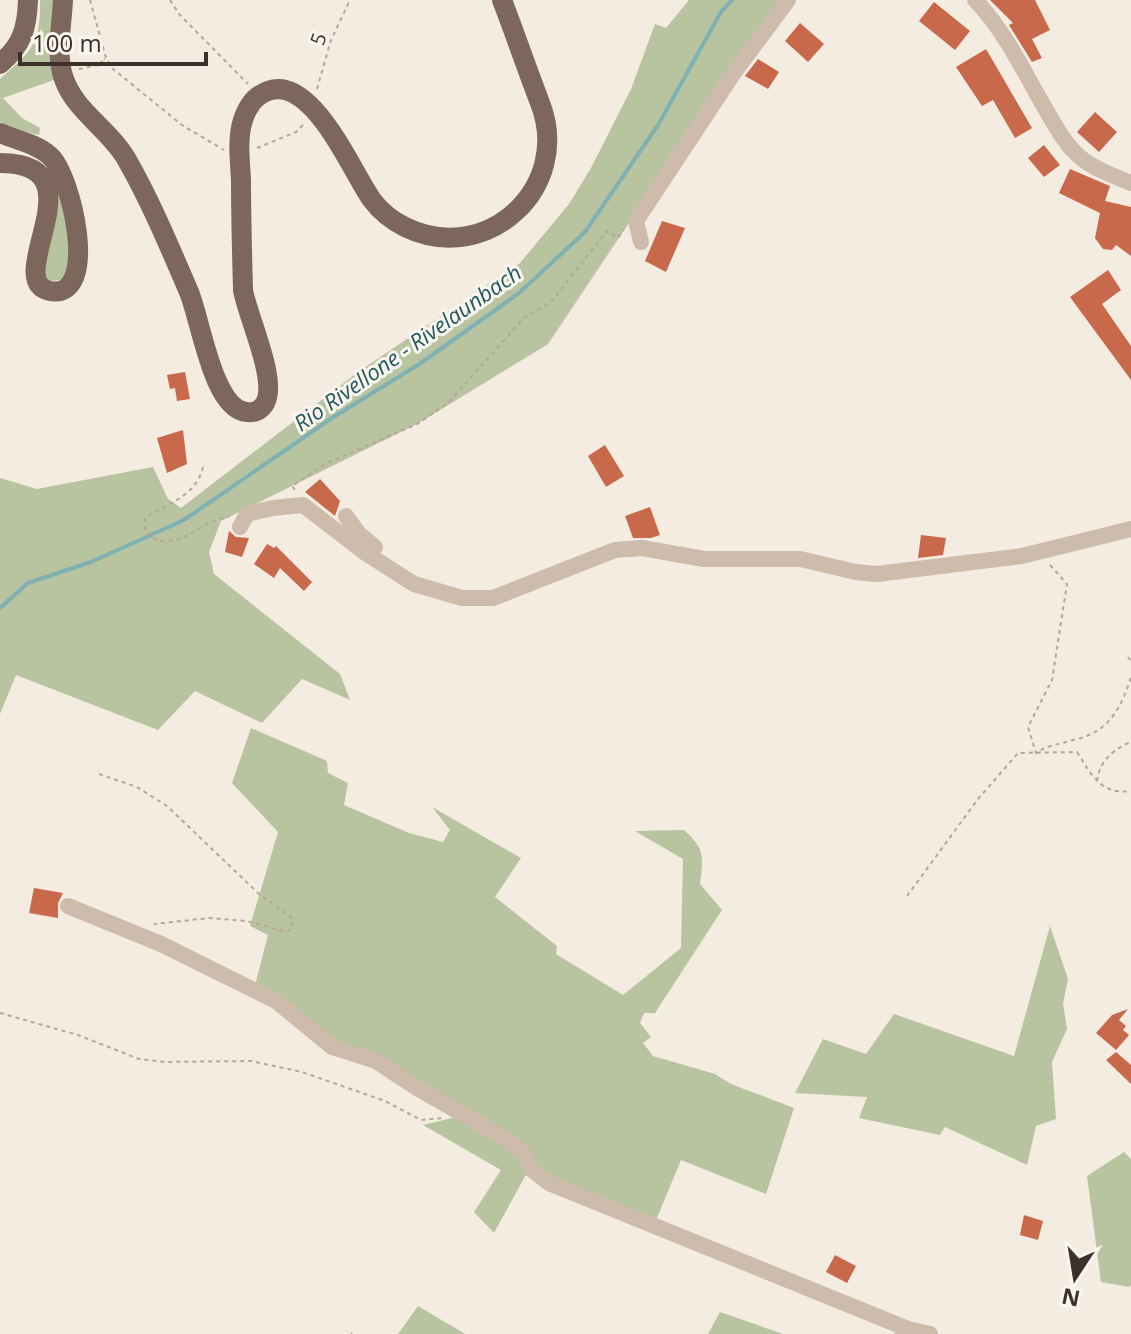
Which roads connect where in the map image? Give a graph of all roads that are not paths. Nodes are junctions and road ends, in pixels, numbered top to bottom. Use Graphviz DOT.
graph roads {
  1 [pos="28,0"];
  2 [pos="63,0"];
  3 [pos="502,0"];
  4 [pos="788,0"];
  5 [pos="975,0"];
  6 [pos="0,64"];
  7 [pos="0,133"];
  8 [pos="0,163"];
  9 [pos="1131,183"];
  10 [pos="641,242"];
  11 [pos="346,516"];
  12 [pos="244,520"];
  13 [pos="1131,529"];
  14 [pos="414,584"];
  15 [pos="68,906"];
  16 [pos="905,1332"];
  17 [pos="930,1334"];
  1 -- 6 [label="main road"];
  2 -- 3 [label="main road"];
  4 -- 10 [label="street"];
  5 -- 9 [label="street"];
  7 -- 8 [label="main road"];
  11 -- 14 [label="street"];
  12 -- 14 [label="street"];
  13 -- 14 [label="street"];
  15 -- 16 [label="street"];
  16 -- 17 [label="street"];
}
